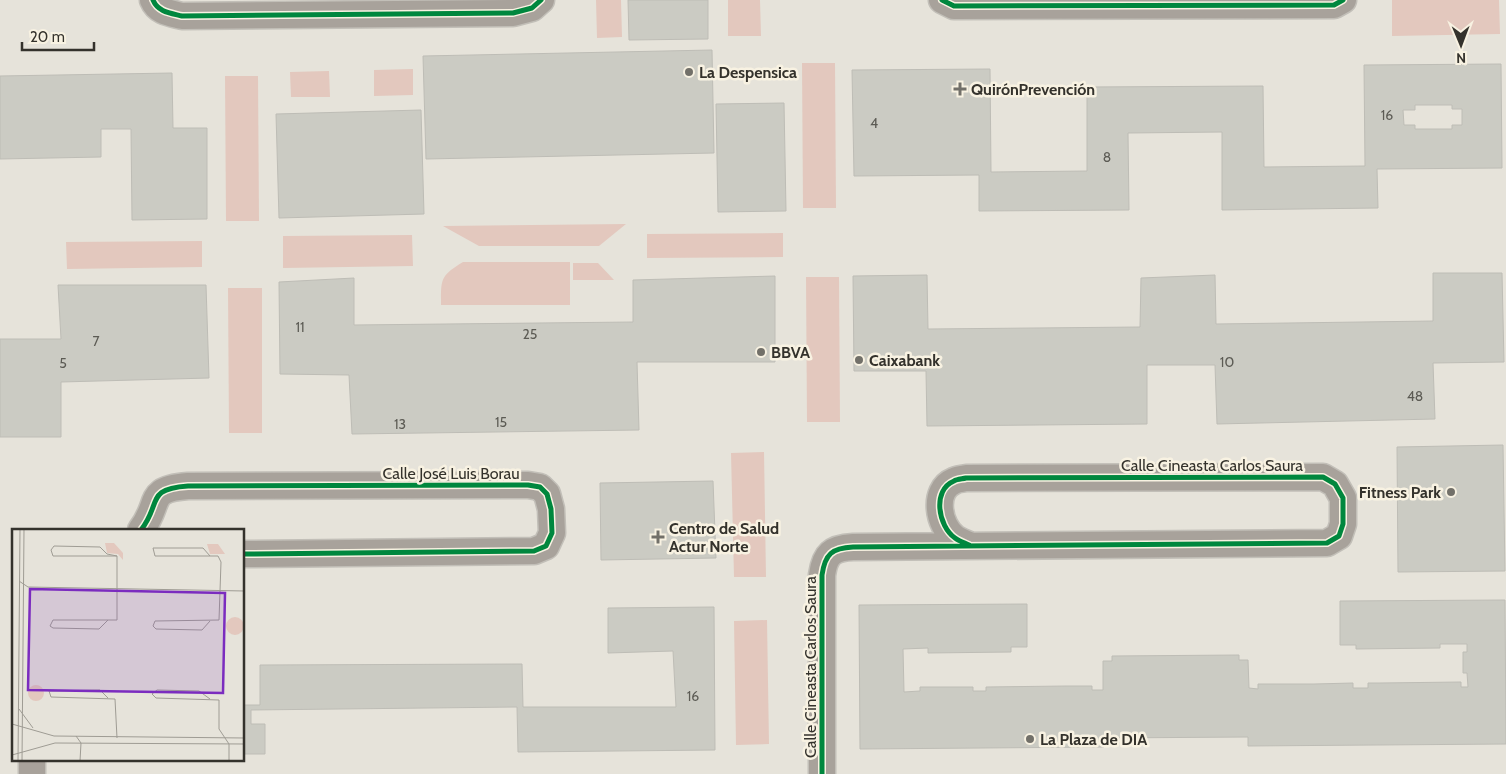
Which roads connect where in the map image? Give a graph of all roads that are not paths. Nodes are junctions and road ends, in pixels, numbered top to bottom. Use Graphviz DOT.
graph roads {
  1 [pos="153,0"];
  2 [pos="541,0"];
  3 [pos="942,0"];
  4 [pos="1343,0"];
  5 [pos="939,512"];
  6 [pos="150,525"];
  7 [pos="969,545"];
  8 [pos="895,546"];
  9 [pos="245,554"];
  10 [pos="822,774"];
  1 -- 2 [label="street"];
  3 -- 4 [label="street"];
  5 -- 7 [label="street"];
  5 -- 7 [label="street, Calle Cineasta Carlos Saura"];
  5 -- 8 [label="street, Calle Cineasta Carlos Saura"];
  6 -- 9 [label="street, Calle José Luis Borau"];
  7 -- 8 [label="street, Calle Cineasta Carlos Saura"];
  8 -- 10 [label="street, Calle Cineasta Carlos Saura"];
}
